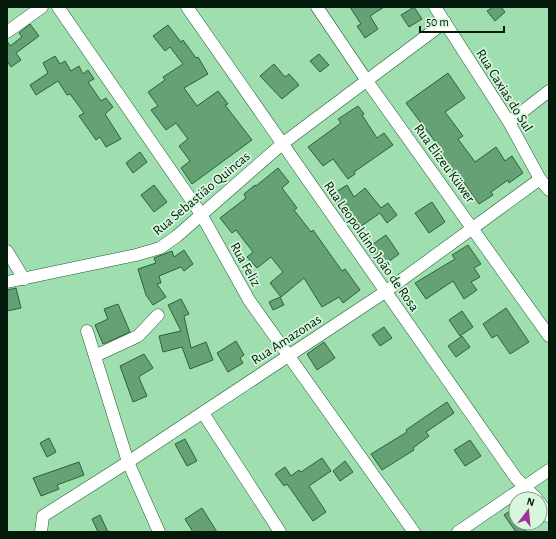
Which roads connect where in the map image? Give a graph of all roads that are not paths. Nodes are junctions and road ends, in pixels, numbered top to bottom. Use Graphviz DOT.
graph roads {
  1 [pos="42,7"];
  2 [pos="58,7"];
  3 [pos="187,7"];
  4 [pos="317,7"];
  5 [pos="442,13"];
  6 [pos="7,32"];
  7 [pos="367,81"];
  8 [pos="549,91"];
  9 [pos="509,122"];
  10 [pos="282,144"];
  11 [pos="540,179"];
  12 [pos="549,190"];
  13 [pos="201,214"];
  14 [pos="474,228"];
  15 [pos="7,251"];
  16 [pos="24,279"];
  17 [pos="7,282"];
  18 [pos="385,292"];
  19 [pos="158,315"];
  20 [pos="87,331"];
  21 [pos="549,336"];
  22 [pos="95,356"];
  23 [pos="288,356"];
  24 [pos="203,413"];
  25 [pos="128,462"];
  26 [pos="549,470"];
  27 [pos="525,487"];
  28 [pos="529,491"];
  29 [pos="41,532"];
  30 [pos="159,532"];
  31 [pos="280,532"];
  32 [pos="414,532"];
  33 [pos="458,532"];
  1 -- 6 [label="street"];
  2 -- 13 [label="street, Rua Feliz"];
  3 -- 10 [label="street, Rua Leopoldino João de Rosa"];
  4 -- 7 [label="street, Rua Elizeu Küwer"];
  5 -- 7 [label="street, Rua Sebastião Quincas"];
  5 -- 9 [label="street, Rua Caxias do Sul"];
  7 -- 10 [label="street, Rua Sebastião Quincas"];
  7 -- 14 [label="street, Rua Elizeu Küwer"];
  8 -- 9 [label="street"];
  9 -- 11 [label="street, Rua Caxias do Sul"];
  10 -- 13 [label="street, Rua Sebastião Quincas"];
  10 -- 18 [label="street, Rua Leopoldino João de Rosa"];
  11 -- 12 [label="street, Rua Caxias do Sul"];
  11 -- 14 [label="street, Rua Amazonas"];
  13 -- 16 [label="street, Rua Sebastião Quincas"];
  13 -- 23 [label="street, Rua Feliz"];
  14 -- 18 [label="street, Rua Amazonas"];
  14 -- 21 [label="street, Rua Elizeu Küwer"];
  15 -- 16 [label="street"];
  16 -- 17 [label="street, Rua Sebastião Quincas"];
  18 -- 23 [label="street, Rua Amazonas"];
  18 -- 27 [label="street, Rua Leopoldino João de Rosa"];
  19 -- 22 [label="street"];
  20 -- 22 [label="street"];
  22 -- 25 [label="street"];
  23 -- 24 [label="street, Rua Amazonas"];
  23 -- 32 [label="street, Rua Feliz"];
  24 -- 25 [label="street, Rua Amazonas"];
  24 -- 31 [label="street"];
  25 -- 29 [label="street, Rua Amazonas"];
  25 -- 30 [label="street"];
  26 -- 27 [label="street"];
  27 -- 28 [label="street, Rua Leopoldino João de Rosa"];
  27 -- 33 [label="street"];
}
